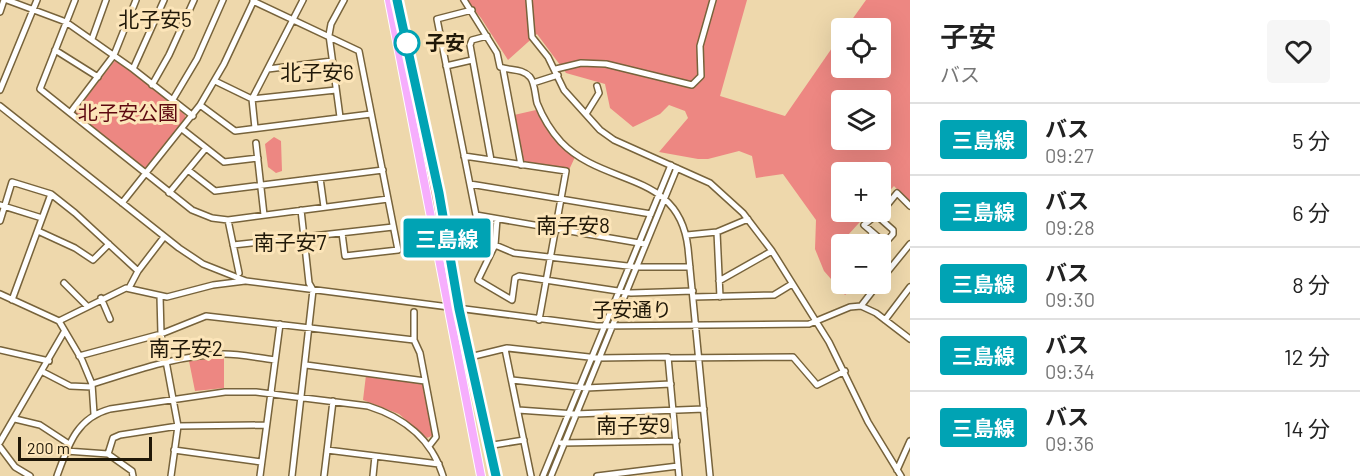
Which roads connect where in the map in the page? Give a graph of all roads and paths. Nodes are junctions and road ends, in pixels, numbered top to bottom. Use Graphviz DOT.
graph roads {
  1 [pos="6,0"];
  2 [pos="37,0"];
  3 [pos="75,0"];
  4 [pos="106,0"];
  5 [pos="136,0"];
  6 [pos="164,0"];
  7 [pos="194,0"];
  8 [pos="223,0"];
  9 [pos="254,0"];
  10 [pos="303,0"];
  11 [pos="344,0"];
  12 [pos="389,0"];
  13 [pos="398,0"];
  14 [pos="464,0"];
  15 [pos="529,0"];
  16 [pos="713,0"];
  17 [pos="34,10"];
  18 [pos="472,10"];
  19 [pos="0,12"];
  20 [pos="295,20"];
  21 [pos="66,22"];
  22 [pos="329,35"];
  23 [pos="487,36"];
  24 [pos="92,39"];
  25 [pos="55,50"];
  26 [pos="114,55"];
  27 [pos="472,60"];
  28 [pos="332,61"];
  29 [pos="446,66"];
  30 [pos="133,69"];
  31 [pos="268,69"];
  32 [pos="503,69"];
  33 [pos="557,72"];
  34 [pos="98,77"];
  35 [pos="215,81"];
  36 [pos="533,83"];
  37 [pos="152,85"];
  38 [pos="597,86"];
  39 [pos="0,90"];
  40 [pos="336,90"];
  41 [pos="252,99"];
  42 [pos="172,101"];
  43 [pos="200,105"];
  44 [pos="0,106"];
  45 [pos="70,113"];
  46 [pos="371,114"];
  47 [pos="586,114"];
  48 [pos="193,116"];
  49 [pos="340,117"];
  50 [pos="255,128"];
  51 [pos="182,129"];
  52 [pos="256,144"];
  53 [pos="206,148"];
  54 [pos="464,156"];
  55 [pos="258,158"];
  56 [pos="491,160"];
  57 [pos="521,165"];
  58 [pos="674,166"];
  59 [pos="188,170"];
  60 [pos="382,170"];
  61 [pos="147,175"];
  62 [pos="320,178"];
  63 [pos="470,184"];
  64 [pos="261,185"];
  65 [pos="170,193"];
  66 [pos="51,194"];
  67 [pos="658,194"];
  68 [pos="561,198"];
  69 [pos="664,198"];
  70 [pos="388,199"];
  71 [pos="891,200"];
  72 [pos="122,203"];
  73 [pos="2,206"];
  74 [pos="910,206"];
  75 [pos="324,207"];
  76 [pos="301,210"];
  77 [pos="650,213"];
  78 [pos="264,215"];
  79 [pos="657,215"];
  80 [pos="42,218"];
  81 [pos="497,219"];
  82 [pos="748,219"];
  83 [pos="228,220"];
  84 [pos="0,221"];
  85 [pos="868,222"];
  86 [pos="883,222"];
  87 [pos="393,227"];
  88 [pos="556,228"];
  89 [pos="38,231"];
  90 [pos="717,231"];
  91 [pos="342,233"];
  92 [pos="873,233"];
  93 [pos="687,235"];
  94 [pos="164,237"];
  95 [pos="304,237"];
  96 [pos="639,241"];
  97 [pos="109,244"];
  98 [pos="645,244"];
  99 [pos="910,244"];
  100 [pos="233,245"];
  101 [pos="495,245"];
  102 [pos="772,251"];
  103 [pos="551,256"];
  104 [pos="628,266"];
  105 [pos="636,267"];
  106 [pos="690,267"];
  107 [pos="891,267"];
  108 [pos="138,271"];
  109 [pos="239,273"];
  110 [pos="246,281"];
  111 [pos="546,281"];
  112 [pos="719,281"];
  113 [pos="64,283"];
  114 [pos="792,284"];
  115 [pos="910,286"];
  116 [pos="129,288"];
  117 [pos="313,290"];
  118 [pos="618,291"];
  119 [pos="625,292"];
  120 [pos="0,294"];
  121 [pos="693,294"];
  122 [pos="870,294"];
  123 [pos="160,296"];
  124 [pos="720,297"];
  125 [pos="101,298"];
  126 [pos="12,300"];
  127 [pos="87,306"];
  128 [pos="861,306"];
  129 [pos="448,308"];
  130 [pos="459,309"];
  131 [pos="414,312"];
  132 [pos="110,319"];
  133 [pos="539,320"];
  134 [pos="885,320"];
  135 [pos="59,321"];
  136 [pos="817,323"];
  137 [pos="280,324"];
  138 [pos="696,325"];
  139 [pos="603,326"];
  140 [pos="611,327"];
  141 [pos="310,328"];
  142 [pos="64,332"];
  143 [pos="161,334"];
  144 [pos="910,339"];
  145 [pos="414,340"];
  146 [pos="506,349"];
  147 [pos="2,351"];
  148 [pos="79,356"];
  149 [pos="474,356"];
  150 [pos="591,357"];
  151 [pos="598,358"];
  152 [pos="669,358"];
  153 [pos="700,358"];
  154 [pos="0,360"];
  155 [pos="275,360"];
  156 [pos="49,361"];
  157 [pos="165,361"];
  158 [pos="306,365"];
  159 [pos="845,371"];
  160 [pos="43,372"];
  161 [pos="512,380"];
  162 [pos="425,381"];
  163 [pos="671,384"];
  164 [pos="92,386"];
  165 [pos="578,387"];
  166 [pos="586,388"];
  167 [pos="271,394"];
  168 [pos="302,397"];
  169 [pos="172,399"];
  170 [pos="333,401"];
  171 [pos="704,409"];
  172 [pos="518,410"];
  173 [pos="674,411"];
  174 [pos="567,413"];
  175 [pos="94,414"];
  176 [pos="575,414"];
  177 [pos="15,419"];
  178 [pos="266,425"];
  179 [pos="178,426"];
  180 [pos="524,440"];
  181 [pos="677,441"];
  182 [pos="910,441"];
  183 [pos="0,442"];
  184 [pos="555,442"];
  185 [pos="563,443"];
  186 [pos="69,444"];
  187 [pos="493,445"];
  188 [pos="429,446"];
  189 [pos="0,447"];
  190 [pos="174,450"];
  191 [pos="327,450"];
  192 [pos="66,451"];
  193 [pos="108,454"];
  194 [pos="375,456"];
  195 [pos="261,462"];
  196 [pos="439,464"];
  197 [pos="678,466"];
  198 [pos="897,470"];
  199 [pos="30,476"];
  200 [pos="57,476"];
  201 [pos="134,476"];
  202 [pos="173,476"];
  203 [pos="260,476"];
  204 [pos="292,476"];
  205 [pos="324,476"];
  206 [pos="373,476"];
  207 [pos="443,476"];
  208 [pos="481,476"];
  209 [pos="496,476"];
  210 [pos="531,476"];
  211 [pos="543,476"];
  212 [pos="551,476"];
  213 [pos="597,476"];
  214 [pos="679,476"];
  215 [pos="710,476"];
  216 [pos="901,476"];
  1 -- 17 [label="street"];
  1 -- 19 [label="street"];
  2 -- 17 [label="street"];
  3 -- 21 [label="street"];
  4 -- 24 [label="street"];
  5 -- 26 [label="street"];
  6 -- 30 [label="street"];
  7 -- 37 [label="street"];
  8 -- 42 [label="street"];
  9 -- 20 [label="street"];
  9 -- 35 [label="street"];
  10 -- 20 [label="street"];
  11 -- 22 [label="street"];
  12 -- 129 [label="highway"];
  13 -- 130 [label="highway"];
  14 -- 18 [label="street"];
  15 -- 33 [label="street"];
  16 -- 33 [label="street"];
  17 -- 21 [label="street"];
  17 -- 39 [label="street"];
  18 -- 23 [label="street"];
  18 -- 29 [label="street"];
  20 -- 22 [label="street"];
  20 -- 31 [label="street"];
  21 -- 24 [label="street"];
  21 -- 25 [label="street"];
  22 -- 28 [label="street"];
  22 -- 46 [label="street"];
  23 -- 27 [label="street"];
  23 -- 32 [label="street"];
  24 -- 26 [label="street"];
  25 -- 34 [label="street"];
  25 -- 45 [label="street"];
  26 -- 30 [label="street"];
  26 -- 34 [label="street"];
  27 -- 29 [label="street"];
  27 -- 56 [label="street"];
  28 -- 31 [label="street"];
  28 -- 40 [label="street"];
  29 -- 54 [label="street"];
  30 -- 37 [label="street"];
  31 -- 41 [label="street"];
  32 -- 36 [label="street"];
  32 -- 57 [label="street"];
  33 -- 36 [label="street"];
  33 -- 47 [label="street"];
  34 -- 45 [label="street"];
  35 -- 41 [label="street"];
  35 -- 43 [label="street"];
  36 -- 67 [label="street"];
  37 -- 42 [label="street"];
  38 -- 47 [label="street"];
  40 -- 41 [label="street"];
  40 -- 49 [label="street"];
  41 -- 50 [label="street"];
  42 -- 48 [label="street"];
  43 -- 48 [label="street"];
  43 -- 50 [label="street"];
  44 -- 72 [label="street"];
  45 -- 61 [label="street"];
  46 -- 49 [label="street"];
  46 -- 60 [label="street"];
  47 -- 58 [label="street"];
  48 -- 51 [label="street"];
  49 -- 50 [label="street"];
  51 -- 53 [label="street"];
  51 -- 61 [label="street"];
  52 -- 55 [label="street"];
  53 -- 55 [label="street"];
  53 -- 59 [label="street"];
  54 -- 56 [label="street"];
  54 -- 63 [label="street"];
  55 -- 64 [label="street"];
  56 -- 57 [label="street"];
  57 -- 68 [label="street"];
  58 -- 67 [label="street"];
  58 -- 69 [label="street"];
  58 -- 82 [label="street"];
  59 -- 64 [label="street"];
  59 -- 65 [label="street"];
  60 -- 62 [label="street"];
  60 -- 70 [label="street"];
  61 -- 65 [label="street"];
  61 -- 72 [label="street"];
  62 -- 64 [label="street"];
  62 -- 75 [label="street"];
  63 -- 68 [label="street"];
  63 -- 81 [label="street"];
  64 -- 78 [label="street"];
  65 -- 83 [label="street"];
  66 -- 73 [label="street"];
  66 -- 80 [label="street"];
  66 -- 97 [label="street"];
  67 -- 69 [label="street"];
  67 -- 77 [label="street"];
  68 -- 77 [label="street"];
  68 -- 88 [label="street"];
  69 -- 79 [label="street"];
  69 -- 93 [label="street"];
  70 -- 75 [label="street"];
  70 -- 87 [label="street"];
  71 -- 74 [label="street"];
  72 -- 94 [label="street"];
  73 -- 80 [label="street"];
  73 -- 84 [label="street"];
  75 -- 76 [label="street"];
  76 -- 78 [label="street"];
  76 -- 95 [label="street"];
  77 -- 79 [label="street"];
  77 -- 96 [label="street"];
  78 -- 83 [label="street"];
  79 -- 98 [label="street"];
  80 -- 89 [label="street"];
  81 -- 88 [label="street"];
  81 -- 101 [label="street"];
  82 -- 90 [label="street"];
  82 -- 102 [label="street"];
  83 -- 100 [label="street"];
  85 -- 92 [label="street"];
  86 -- 92 [label="street"];
  87 -- 91 [label="street"];
  87 -- 91 [label="street"];
  88 -- 96 [label="street"];
  88 -- 103 [label="street"];
  89 -- 97 [label="street"];
  89 -- 126 [label="street"];
  90 -- 93 [label="street"];
  90 -- 112 [label="street"];
  91 -- 95 [label="street"];
  93 -- 106 [label="street"];
  94 -- 108 [label="street"];
  94 -- 110 [label="street"];
  95 -- 100 [label="street"];
  95 -- 117 [label="street"];
  96 -- 98 [label="street"];
  96 -- 104 [label="street"];
  97 -- 108 [label="street"];
  98 -- 105 [label="street"];
  99 -- 107 [label="street"];
  100 -- 109 [label="street"];
  101 -- 103 [label="street"];
  101 -- 111 [label="street"];
  102 -- 112 [label="street"];
  102 -- 114 [label="street"];
  103 -- 104 [label="street"];
  103 -- 111 [label="street"];
  104 -- 105 [label="street"];
  104 -- 118 [label="street"];
  105 -- 106 [label="street"];
  105 -- 119 [label="street"];
  106 -- 121 [label="street"];
  108 -- 116 [label="street"];
  110 -- 117 [label="street, 子安通り"];
  110 -- 123 [label="street"];
  111 -- 118 [label="street"];
  111 -- 133 [label="street"];
  112 -- 124 [label="street"];
  113 -- 127 [label="street"];
  114 -- 124 [label="street"];
  114 -- 136 [label="street"];
  115 -- 134 [label="street"];
  116 -- 123 [label="street"];
  116 -- 125 [label="street"];
  117 -- 129 [label="street, 子安通り"];
  117 -- 141 [label="street"];
  118 -- 119 [label="street"];
  118 -- 139 [label="street"];
  119 -- 121 [label="street"];
  119 -- 140 [label="street"];
  120 -- 126 [label="street"];
  121 -- 124 [label="street"];
  121 -- 138 [label="street"];
  122 -- 128 [label="street"];
  123 -- 143 [label="street"];
  125 -- 127 [label="street"];
  125 -- 132 [label="street"];
  126 -- 135 [label="street"];
  127 -- 135 [label="street"];
  128 -- 134 [label="street"];
  128 -- 136 [label="street"];
  129 -- 130 [label="street, 子安通り"];
  129 -- 208 [label="highway"];
  130 -- 133 [label="street, 子安通り"];
  130 -- 209 [label="highway"];
  131 -- 145 [label="street"];
  133 -- 139 [label="street, 子安通り"];
  134 -- 144 [label="street"];
  135 -- 142 [label="street"];
  136 -- 138 [label="street, 子安通り"];
  136 -- 159 [label="street"];
  137 -- 141 [label="street"];
  137 -- 143 [label="street"];
  137 -- 155 [label="street"];
  138 -- 140 [label="street, 子安通り"];
  138 -- 153 [label="street"];
  139 -- 140 [label="street, 子安通り"];
  139 -- 150 [label="street"];
  140 -- 151 [label="street"];
  141 -- 145 [label="street"];
  141 -- 158 [label="street"];
  142 -- 148 [label="street"];
  142 -- 156 [label="street"];
  143 -- 148 [label="street"];
  143 -- 157 [label="street"];
  145 -- 162 [label="street"];
  146 -- 149 [label="street"];
  146 -- 150 [label="street"];
  146 -- 161 [label="street"];
  147 -- 154 [label="street"];
  147 -- 156 [label="street"];
  148 -- 164 [label="street"];
  150 -- 151 [label="street"];
  150 -- 165 [label="street"];
  151 -- 152 [label="street"];
  151 -- 166 [label="street"];
  152 -- 153 [label="street"];
  152 -- 163 [label="street"];
  153 -- 159 [label="street"];
  153 -- 171 [label="street"];
  155 -- 157 [label="street"];
  155 -- 167 [label="street"];
  156 -- 160 [label="street"];
  157 -- 164 [label="street"];
  157 -- 169 [label="street"];
  158 -- 162 [label="street"];
  158 -- 168 [label="street"];
  159 -- 198 [label="street"];
  160 -- 164 [label="street"];
  160 -- 177 [label="street"];
  161 -- 165 [label="street"];
  161 -- 172 [label="street"];
  162 -- 188 [label="street"];
  163 -- 166 [label="street"];
  163 -- 173 [label="street"];
  164 -- 175 [label="street"];
  165 -- 166 [label="street"];
  165 -- 174 [label="street"];
  166 -- 176 [label="street"];
  167 -- 168 [label="street"];
  167 -- 169 [label="street"];
  167 -- 178 [label="street"];
  168 -- 170 [label="street"];
  168 -- 204 [label="street"];
  169 -- 175 [label="street"];
  169 -- 179 [label="street"];
  170 -- 188 [label="street"];
  170 -- 191 [label="street"];
  171 -- 173 [label="street"];
  171 -- 215 [label="street"];
  172 -- 174 [label="street"];
  172 -- 180 [label="street"];
  173 -- 176 [label="street"];
  173 -- 181 [label="street"];
  174 -- 176 [label="street"];
  174 -- 184 [label="street"];
  175 -- 186 [label="street"];
  176 -- 185 [label="street"];
  177 -- 183 [label="street"];
  177 -- 186 [label="street"];
  178 -- 179 [label="street"];
  178 -- 195 [label="street"];
  179 -- 190 [label="street"];
  179 -- 193 [label="street"];
  180 -- 187 [label="street"];
  180 -- 210 [label="street"];
  181 -- 185 [label="street"];
  181 -- 197 [label="street"];
  182 -- 198 [label="street"];
  184 -- 185 [label="street"];
  184 -- 211 [label="street"];
  185 -- 212 [label="street"];
  186 -- 192 [label="street"];
  188 -- 196 [label="street"];
  189 -- 199 [label="street"];
  190 -- 195 [label="street"];
  190 -- 202 [label="street"];
  191 -- 194 [label="street"];
  191 -- 205 [label="street"];
  192 -- 193 [label="street"];
  192 -- 200 [label="street"];
  193 -- 201 [label="street"];
  194 -- 196 [label="street"];
  194 -- 206 [label="street"];
  195 -- 203 [label="street"];
  196 -- 207 [label="street"];
  197 -- 213 [label="street"];
  197 -- 214 [label="street"];
  198 -- 216 [label="street"];
}
